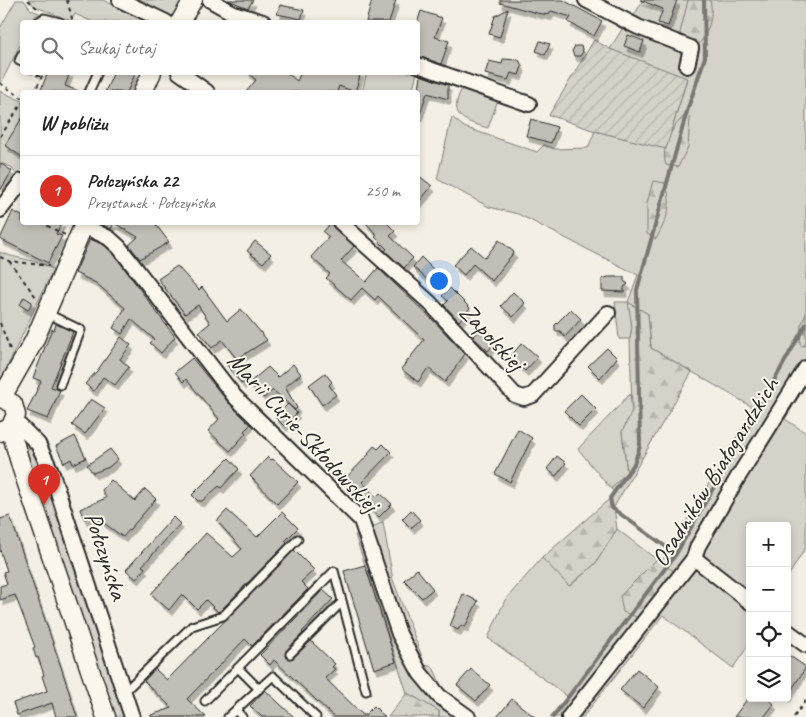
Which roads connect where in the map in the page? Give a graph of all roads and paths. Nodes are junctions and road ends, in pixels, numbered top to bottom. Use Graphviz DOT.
graph roads {
  1 [pos="67,0"];
  2 [pos="120,0"];
  3 [pos="193,0"];
  4 [pos="210,0"];
  5 [pos="586,0"];
  6 [pos="72,20"];
  7 [pos="162,20"];
  8 [pos="181,20"];
  9 [pos="256,20"];
  10 [pos="420,66"];
  11 [pos="687,66"];
  12 [pos="36,75"];
  13 [pos="43,75"];
  14 [pos="97,75"];
  15 [pos="150,75"];
  16 [pos="182,75"];
  17 [pos="42,78"];
  18 [pos="0,83"];
  19 [pos="36,90"];
  20 [pos="90,90"];
  21 [pos="143,90"];
  22 [pos="204,90"];
  23 [pos="20,97"];
  24 [pos="529,104"];
  25 [pos="20,106"];
  26 [pos="0,137"];
  27 [pos="20,184"];
  28 [pos="0,210"];
  29 [pos="46,225"];
  30 [pos="84,225"];
  31 [pos="86,225"];
  32 [pos="343,225"];
  33 [pos="66,235"];
  34 [pos="0,257"];
  35 [pos="9,261"];
  36 [pos="56,267"];
  37 [pos="43,308"];
  38 [pos="608,313"];
  39 [pos="0,323"];
  40 [pos="11,354"];
  41 [pos="806,368"];
  42 [pos="60,385"];
  43 [pos="7,413"];
  44 [pos="298,539"];
  45 [pos="694,558"];
  46 [pos="746,599"];
  47 [pos="342,602"];
  48 [pos="791,634"];
  49 [pos="806,645"];
  50 [pos="290,654"];
  51 [pos="238,668"];
  52 [pos="259,689"];
  53 [pos="366,691"];
  54 [pos="124,692"];
  55 [pos="806,700"];
  56 [pos="205,701"];
  57 [pos="236,710"];
  58 [pos="106,717"];
  59 [pos="132,717"];
  60 [pos="228,717"];
  61 [pos="242,717"];
  62 [pos="316,717"];
  63 [pos="468,717"];
  64 [pos="569,717"];
  65 [pos="794,717"];
  1 -- 6 [label="path"];
  2 -- 7 [label="street"];
  3 -- 8 [label="street"];
  4 -- 9 [label="street"];
  5 -- 11 [label="street"];
  10 -- 24 [label="street"];
  12 -- 17 [label="path"];
  13 -- 17 [label="path"];
  14 -- 20 [label="lane"];
  15 -- 21 [label="street"];
  16 -- 22 [label="street"];
  17 -- 19 [label="path"];
  18 -- 23 [label="path"];
  25 -- 26 [label="path"];
  27 -- 28 [label="street"];
  29 -- 33 [label="path"];
  30 -- 37 [label="street"];
  31 -- 63 [label="street, Marii Curie-Skłodowskiej"];
  32 -- 38 [label="street, Zapolskiej"];
  34 -- 35 [label="path"];
  35 -- 36 [label="path"];
  35 -- 37 [label="path"];
  37 -- 42 [label="lane"];
  37 -- 43 [label="street"];
  39 -- 40 [label="path"];
  41 -- 45 [label="street, Osadników Białogardzkich"];
  43 -- 54 [label="street, Połczyńska"];
  43 -- 58 [label="street, Połczyńska"];
  44 -- 54 [label="lane"];
  45 -- 46 [label="street"];
  45 -- 64 [label="street, Osadników Białogardzkich"];
  47 -- 50 [label="lane"];
  47 -- 51 [label="lane"];
  47 -- 53 [label="lane"];
  48 -- 49 [label="street"];
  51 -- 52 [label="lane"];
  51 -- 56 [label="lane"];
  52 -- 57 [label="lane"];
  52 -- 62 [label="lane"];
  54 -- 59 [label="street, Połczyńska"];
  55 -- 65 [label="path"];
  57 -- 60 [label="lane"];
  57 -- 61 [label="lane"];
}
